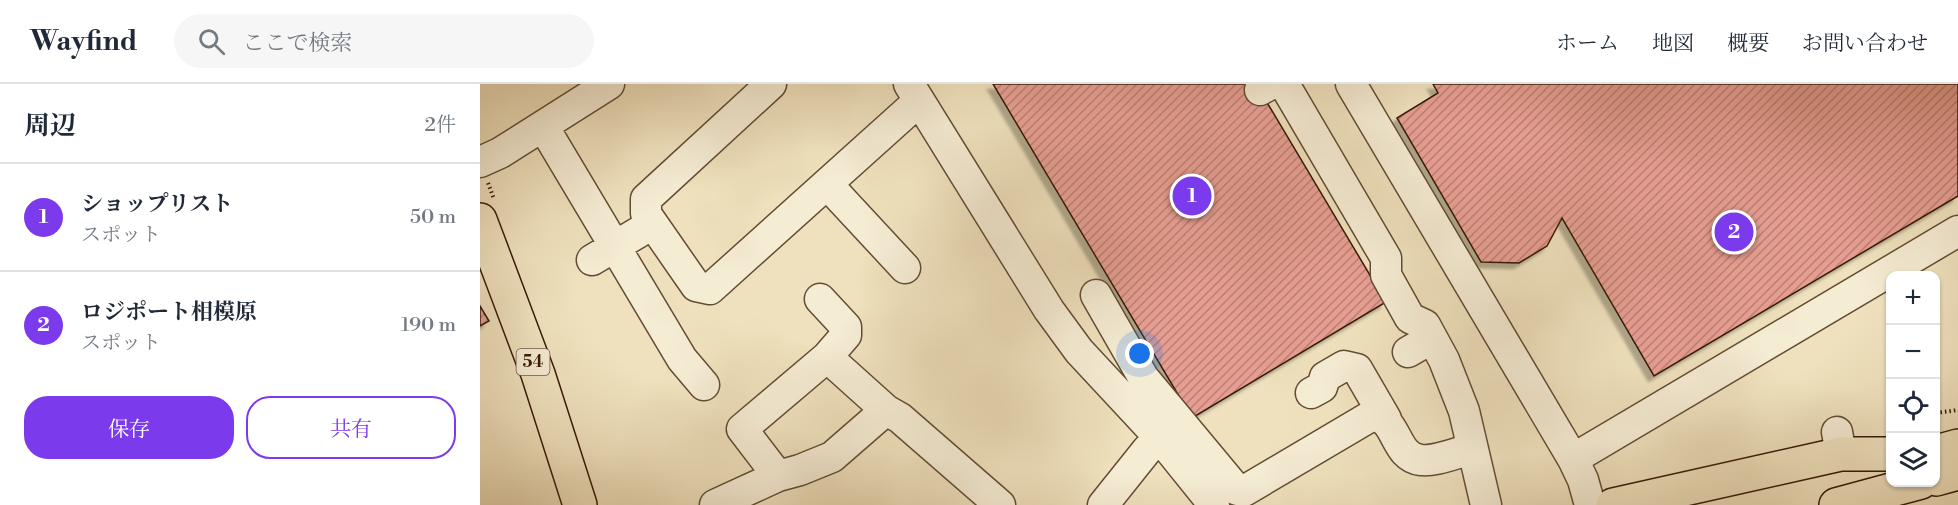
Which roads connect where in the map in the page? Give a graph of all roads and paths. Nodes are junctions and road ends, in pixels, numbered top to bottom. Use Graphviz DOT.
graph roads {
  1 [pos="609,84"];
  2 [pos="771,84"];
  3 [pos="1351,84"];
  4 [pos="1272,86"];
  5 [pos="914,92"];
  6 [pos="543,126"];
  7 [pos="480,162"];
  8 [pos="827,184"];
  9 [pos="480,220"];
  10 [pos="1958,231"];
  11 [pos="905,268"];
  12 [pos="1096,295"];
  13 [pos="820,299"];
  14 [pos="827,357"];
  15 [pos="704,386"];
  16 [pos="886,410"];
  17 [pos="1958,410"];
  18 [pos="1940,412"];
  19 [pos="1386,419"];
  20 [pos="1347,430"];
  21 [pos="1160,438"];
  22 [pos="1958,446"];
  23 [pos="1472,449"];
  24 [pos="1940,451"];
  25 [pos="1886,453"];
  26 [pos="1573,459"];
  27 [pos="1886,463"];
  28 [pos="1958,472"];
  29 [pos="778,476"];
  30 [pos="1940,477"];
  31 [pos="1906,487"];
  32 [pos="1845,503"];
  33 [pos="580,505"];
  34 [pos="714,505"];
  35 [pos="1000,505"];
  36 [pos="1103,505"];
  37 [pos="1214,505"];
  38 [pos="1486,505"];
  39 [pos="1590,505"];
  40 [pos="1613,505"];
  41 [pos="1698,505"];
  1 -- 6 [label="street"];
  2 -- 8 [label="street"];
  3 -- 26 [label="street"];
  4 -- 23 [label="street"];
  5 -- 8 [label="street"];
  5 -- 21 [label="street"];
  6 -- 7 [label="street"];
  6 -- 15 [label="street"];
  8 -- 11 [label="street"];
  9 -- 33 [label="main road, 54"];
  10 -- 26 [label="street"];
  12 -- 20 [label="street"];
  13 -- 14 [label="street"];
  14 -- 16 [label="street"];
  14 -- 29 [label="street"];
  16 -- 29 [label="street"];
  16 -- 35 [label="street"];
  17 -- 18 [label="path"];
  19 -- 20 [label="street"];
  19 -- 20 [label="street"];
  19 -- 23 [label="street"];
  21 -- 36 [label="street"];
  21 -- 37 [label="street"];
  22 -- 24 [label="main road"];
  23 -- 38 [label="street"];
  25 -- 40 [label="main road"];
  26 -- 39 [label="street"];
  27 -- 41 [label="main road"];
  28 -- 30 [label="main road"];
  29 -- 34 [label="street"];
  31 -- 32 [label="main road"];
}
